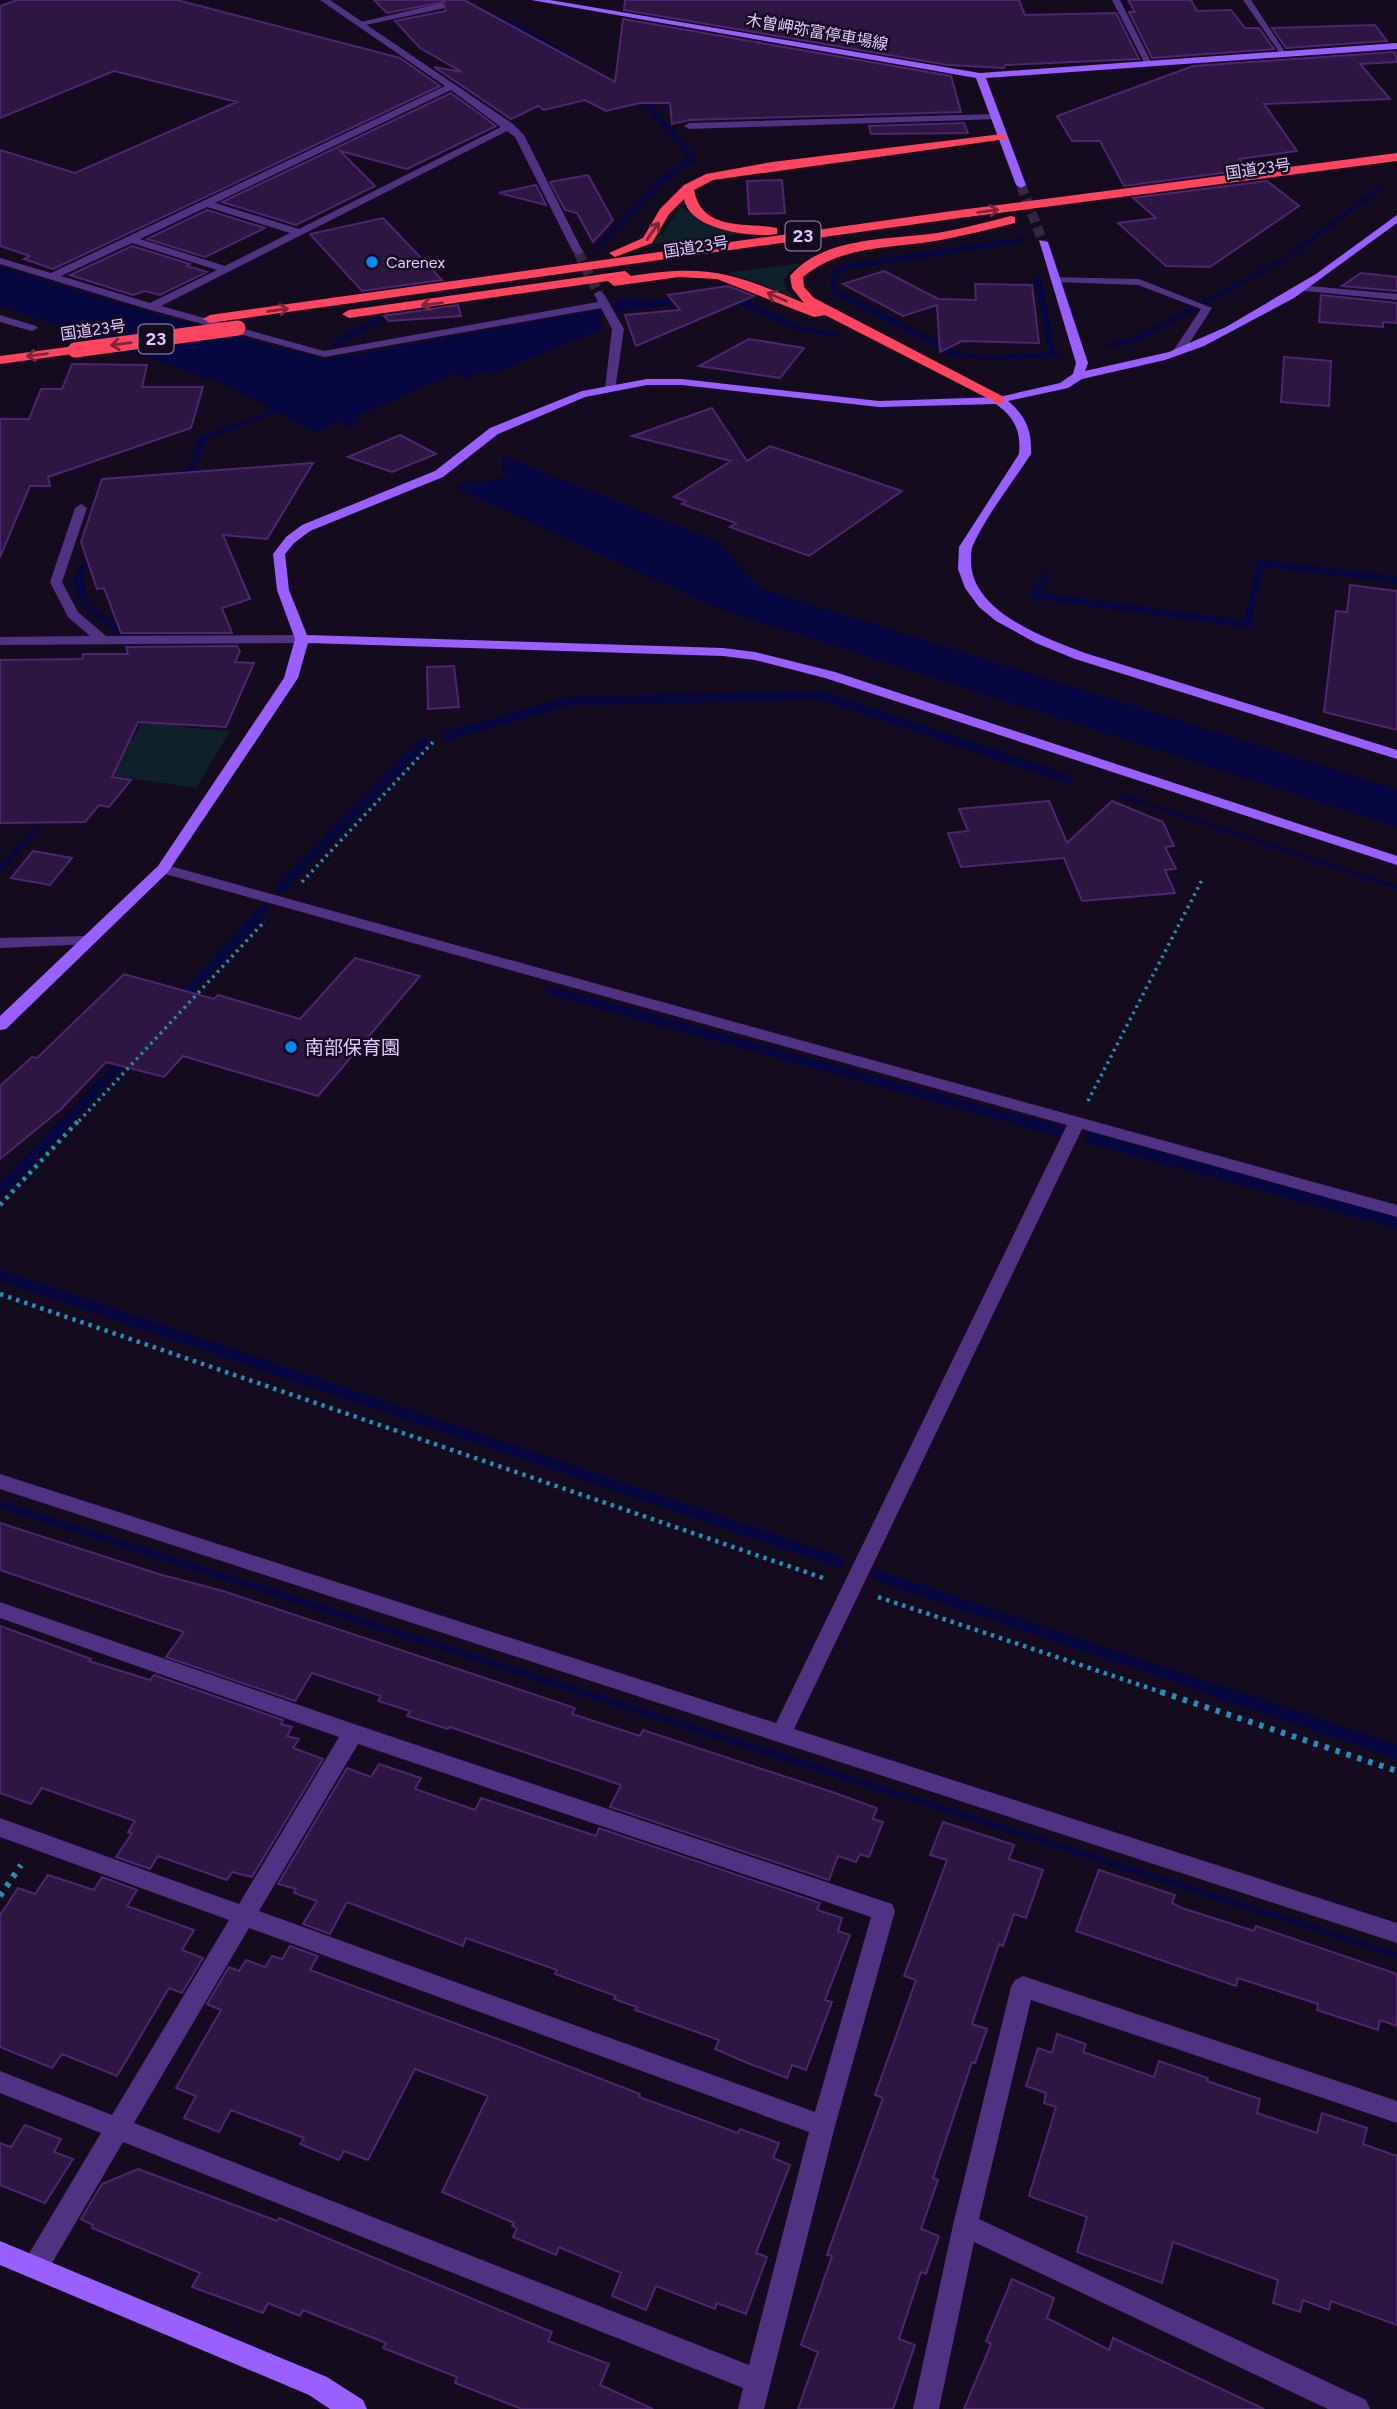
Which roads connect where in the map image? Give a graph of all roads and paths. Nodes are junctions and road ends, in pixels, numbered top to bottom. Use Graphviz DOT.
graph roads {
  1 [pos="324,0"];
  2 [pos="535,0"];
  3 [pos="1116,0"];
  4 [pos="1247,0"];
  5 [pos="442,6"];
  6 [pos="361,23"];
  7 [pos="1397,47"];
  8 [pos="1284,53"];
  9 [pos="1149,62"];
  10 [pos="980,76"];
  11 [pos="452,86"];
  12 [pos="995,117"];
  13 [pos="510,126"];
  14 [pos="689,127"];
  15 [pos="1002,137"];
  16 [pos="1397,157"];
  17 [pos="1397,168"];
  18 [pos="1021,185"];
  19 [pos="688,188"];
  20 [pos="205,203"];
  21 [pos="953,215"];
  22 [pos="1397,218"];
  23 [pos="1011,220"];
  24 [pos="299,232"];
  25 [pos="131,239"];
  26 [pos="1043,242"];
  27 [pos="578,252"];
  28 [pos="0,261"];
  29 [pos="225,269"];
  30 [pos="51,276"];
  31 [pos="1055,279"];
  32 [pos="448,285"];
  33 [pos="1299,288"];
  34 [pos="1397,297"];
  35 [pos="460,300"];
  36 [pos="151,307"];
  37 [pos="0,318"];
  38 [pos="32,328"];
  39 [pos="863,332"];
  40 [pos="0,347"];
  41 [pos="1178,351"];
  42 [pos="0,360"];
  43 [pos="1078,376"];
  44 [pos="611,388"];
  45 [pos="999,401"];
  46 [pos="81,508"];
  47 [pos="302,639"];
  48 [pos="108,640"];
  49 [pos="0,641"];
  50 [pos="434,741"];
  51 [pos="1397,755"];
  52 [pos="1397,861"];
  53 [pos="163,869"];
  54 [pos="1203,878"];
  55 [pos="283,902"];
  56 [pos="87,941"];
  57 [pos="0,943"];
  58 [pos="0,1025"];
  59 [pos="1077,1123"];
  60 [pos="0,1205"];
  61 [pos="1397,1212"];
  62 [pos="0,1294"];
  63 [pos="0,1481"];
  64 [pos="849,1587"];
  65 [pos="0,1610"];
  66 [pos="353,1733"];
  67 [pos="781,1734"];
  68 [pos="1397,1771"];
  69 [pos="0,1826"];
  70 [pos="38,1840"];
  71 [pos="0,1896"];
  72 [pos="243,1915"];
  73 [pos="1397,1933"];
  74 [pos="0,2082"];
  75 [pos="1397,2112"];
  76 [pos="822,2126"];
  77 [pos="118,2129"];
  78 [pos="965,2225"];
  79 [pos="0,2253"];
  80 [pos="36,2266"];
  81 [pos="758,2381"];
  82 [pos="354,2409"];
  83 [pos="751,2409"];
  84 [pos="926,2409"];
  85 [pos="1357,2409"];
  1 -- 6 [label="street"];
  2 -- 10 [label="street, 木曽岬弥富停車場線"];
  3 -- 9 [label="street"];
  4 -- 8 [label="street"];
  5 -- 6 [label="street"];
  6 -- 11 [label="street"];
  7 -- 8 [label="street, 木曽岬弥富停車場線"];
  8 -- 9 [label="street, 木曽岬弥富停車場線"];
  9 -- 10 [label="street, 木曽岬弥富停車場線"];
  10 -- 12 [label="street"];
  11 -- 13 [label="street"];
  11 -- 20 [label="street"];
  12 -- 14 [label="street"];
  12 -- 15 [label="street"];
  13 -- 24 [label="street"];
  13 -- 27 [label="street"];
  15 -- 18 [label="street"];
  15 -- 19 [label="highway, 23"];
  21 -- 16 [label="highway, 国道23号 / 23, one-way"];
  17 -- 23 [label="highway, 国道23号 / 23"];
  19 -- 21 [label="highway, 23"];
  32 -- 19 [label="highway, 23, one-way"];
  20 -- 24 [label="street"];
  20 -- 25 [label="street"];
  21 -- 32 [label="highway, 国道23号 / 23"];
  22 -- 33 [label="street"];
  23 -- 35 [label="highway, 国道23号 / 23"];
  23 -- 39 [label="highway, 23"];
  24 -- 29 [label="street"];
  25 -- 29 [label="street"];
  25 -- 30 [label="street"];
  26 -- 31 [label="street"];
  28 -- 30 [label="street"];
  29 -- 36 [label="street"];
  30 -- 36 [label="street"];
  31 -- 41 [label="street"];
  31 -- 43 [label="street"];
  40 -- 32 [label="highway, 国道23号 / 23, one-way"];
  33 -- 34 [label="street"];
  33 -- 41 [label="street"];
  39 -- 35 [label="highway, 23, one-way"];
  35 -- 42 [label="highway, 国道23号 / 23, one-way, bridge"];
  36 -- 44 [label="street"];
  37 -- 38 [label="street"];
  39 -- 45 [label="highway, 23"];
  41 -- 43 [label="street"];
  43 -- 45 [label="street"];
  44 -- 45 [label="street"];
  44 -- 47 [label="street"];
  45 -- 51 [label="street"];
  46 -- 48 [label="street"];
  47 -- 48 [label="street"];
  47 -- 52 [label="street"];
  47 -- 53 [label="street"];
  48 -- 49 [label="street"];
  50 -- 55 [label="path"];
  53 -- 55 [label="street"];
  53 -- 56 [label="street"];
  54 -- 59 [label="path"];
  55 -- 59 [label="street"];
  55 -- 60 [label="path"];
  56 -- 57 [label="street"];
  56 -- 58 [label="street"];
  59 -- 61 [label="street"];
  59 -- 64 [label="street"];
  62 -- 64 [label="path"];
  63 -- 67 [label="street"];
  64 -- 67 [label="street"];
  64 -- 68 [label="path"];
  65 -- 66 [label="street"];
  66 -- 72 [label="street"];
  66 -- 76 [label="street"];
  67 -- 73 [label="street"];
  69 -- 70 [label="street"];
  70 -- 71 [label="path"];
  70 -- 72 [label="street"];
  72 -- 76 [label="street"];
  72 -- 77 [label="street"];
  74 -- 77 [label="street"];
  75 -- 78 [label="street"];
  76 -- 81 [label="street"];
  77 -- 80 [label="street"];
  77 -- 81 [label="street"];
  78 -- 84 [label="street"];
  78 -- 85 [label="street"];
  79 -- 80 [label="street"];
  80 -- 82 [label="street"];
  81 -- 83 [label="street"];
}
